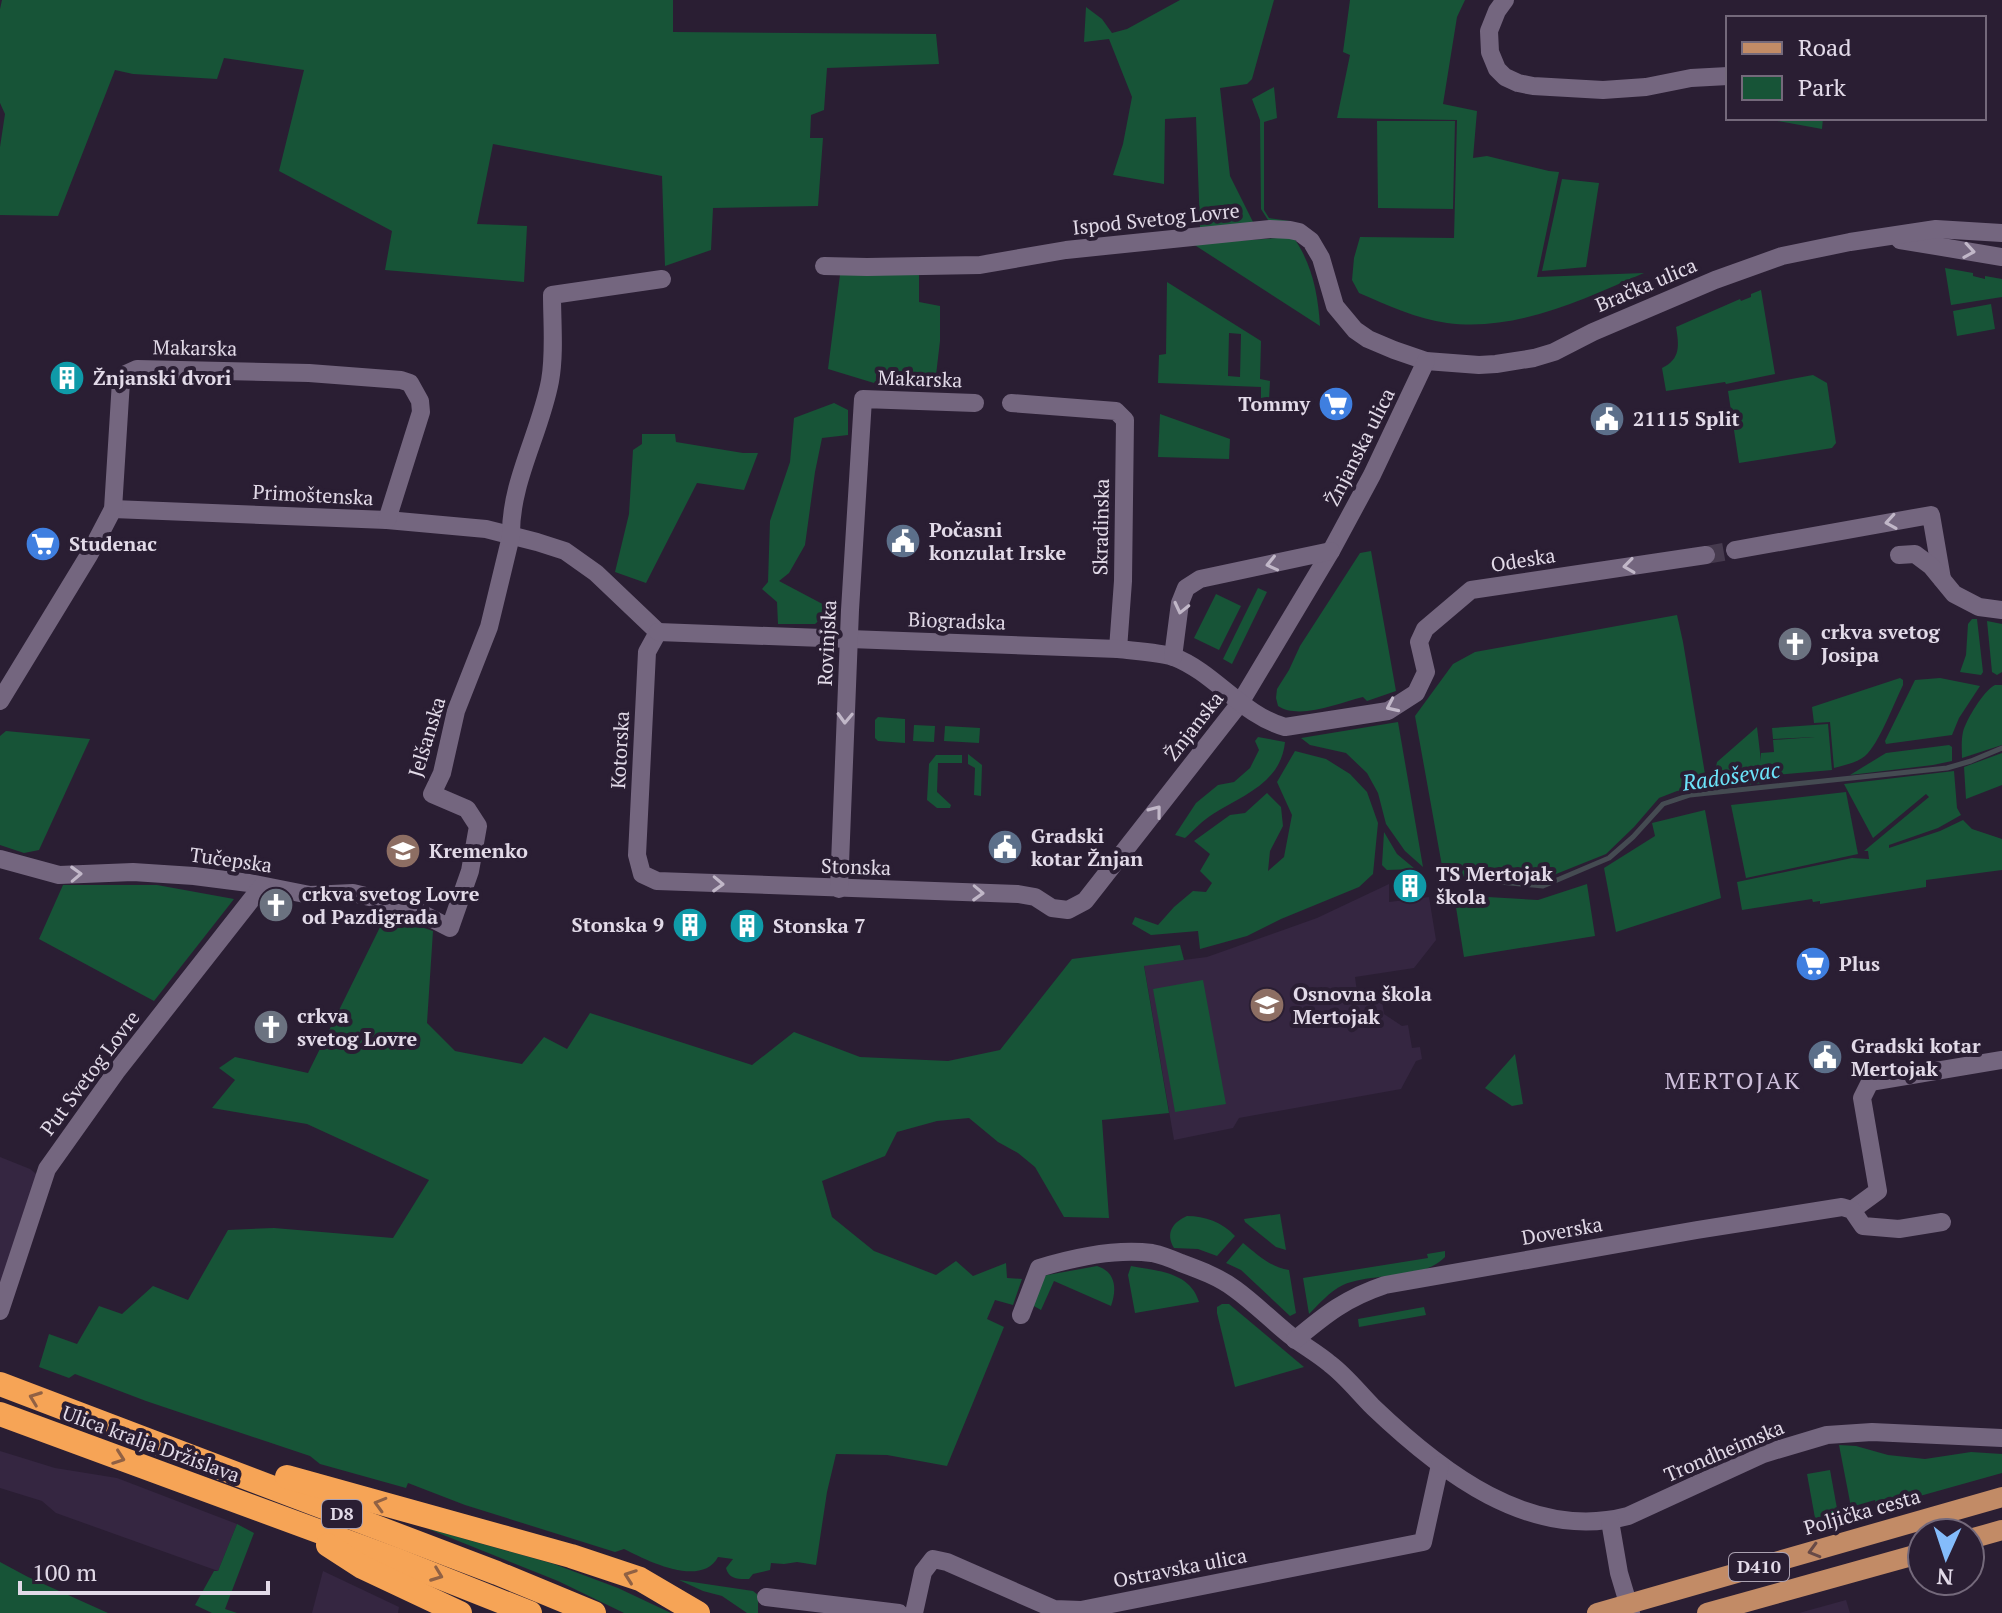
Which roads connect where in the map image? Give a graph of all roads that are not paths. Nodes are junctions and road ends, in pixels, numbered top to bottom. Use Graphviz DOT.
graph roads {
  1 [pos="1505,0"];
  2 [pos="1726,76"];
  3 [pos="2002,233"];
  4 [pos="1885,238"];
  5 [pos="2002,257"];
  6 [pos="824,266"];
  7 [pos="662,279"];
  8 [pos="1426,361"];
  9 [pos="863,399"];
  10 [pos="975,403"];
  11 [pos="1011,403"];
  12 [pos="113,509"];
  13 [pos="387,520"];
  14 [pos="511,536"];
  15 [pos="1735,550"];
  16 [pos="1331,551"];
  17 [pos="1706,555"];
  18 [pos="1899,555"];
  19 [pos="1942,579"];
  20 [pos="2002,610"];
  21 [pos="658,632"];
  22 [pos="848,640"];
  23 [pos="1118,649"];
  24 [pos="1173,657"];
  25 [pos="0,701"];
  26 [pos="1240,703"];
  27 [pos="0,859"];
  28 [pos="642,874"];
  29 [pos="262,886"];
  30 [pos="839,889"];
  31 [pos="1068,910"];
  32 [pos="450,928"];
  33 [pos="2002,1060"];
  34 [pos="1852,1210"];
  35 [pos="1942,1222"];
  36 [pos="0,1311"];
  37 [pos="1021,1315"];
  38 [pos="1295,1340"];
  39 [pos="0,1384"];
  40 [pos="0,1414"];
  41 [pos="2002,1438"];
  42 [pos="187,1454"];
  43 [pos="1440,1465"];
  44 [pos="2002,1497"];
  45 [pos="285,1519"];
  46 [pos="1610,1521"];
  47 [pos="1906,1557"];
  48 [pos="766,1597"];
  49 [pos="1630,1608"];
  50 [pos="460,1613"];
  51 [pos="530,1613"];
  52 [pos="594,1613"];
  53 [pos="698,1613"];
  54 [pos="899,1613"];
  55 [pos="914,1613"];
  56 [pos="1597,1613"];
  57 [pos="1707,1613"];
  1 -- 2 [label="street"];
  3 -- 4 [label="street, Bračka ulica"];
  4 -- 5 [label="street, Bračka ulica, one-way"];
  4 -- 8 [label="street, Bračka ulica"];
  6 -- 8 [label="street, Ispod Svetog Lovre"];
  7 -- 14 [label="street"];
  8 -- 16 [label="street, Žnjanska ulica"];
  9 -- 10 [label="street, Makarska"];
  9 -- 22 [label="street, Rovinjska"];
  11 -- 23 [label="street, Skradinska"];
  12 -- 13 [label="street, Primoštenska"];
  12 -- 13 [label="street, Makarska"];
  12 -- 25 [label="street"];
  13 -- 14 [label="street, Primoštenska"];
  14 -- 21 [label="street"];
  14 -- 32 [label="street, Jelšanska"];
  19 -- 15 [label="street, one-way"];
  16 -- 24 [label="street, one-way"];
  16 -- 26 [label="street, Žnjanska"];
  17 -- 26 [label="street, Odeska, one-way"];
  18 -- 19 [label="street"];
  19 -- 20 [label="street"];
  21 -- 22 [label="street, Biogradska"];
  21 -- 28 [label="street, Kotorska"];
  22 -- 23 [label="street, Biogradska"];
  22 -- 30 [label="street, Rovinjska, one-way"];
  23 -- 24 [label="street, Biogradska"];
  24 -- 26 [label="street, Biogradska"];
  31 -- 26 [label="street, Žnjanska, one-way"];
  27 -- 29 [label="street, Tučepska, one-way"];
  28 -- 30 [label="street, Stonska, one-way"];
  29 -- 32 [label="street, Tučepska"];
  29 -- 36 [label="street, Put Svetog Lovre"];
  30 -- 31 [label="street, Stonska, one-way"];
  33 -- 34 [label="street"];
  34 -- 35 [label="street"];
  34 -- 38 [label="street, Doverska"];
  37 -- 38 [label="street"];
  38 -- 43 [label="street"];
  42 -- 39 [label="highway, Ulica kralja Držislava / D8, one-way"];
  40 -- 45 [label="highway, Ulica kralja Držislava / D8, one-way"];
  41 -- 46 [label="street, Trondheimska"];
  42 -- 52 [label="highway, D8"];
  53 -- 42 [label="highway, one-way"];
  43 -- 46 [label="street"];
  43 -- 55 [label="street, Ostravska ulica"];
  44 -- 49 [label="main road, Poljička cesta / D410, one-way"];
  45 -- 50 [label="highway"];
  45 -- 51 [label="highway, D8, one-way"];
  46 -- 49 [label="street"];
  47 -- 57 [label="main road, D410"];
  48 -- 54 [label="street"];
  49 -- 56 [label="main road, Poljička cesta / D410"];
}
